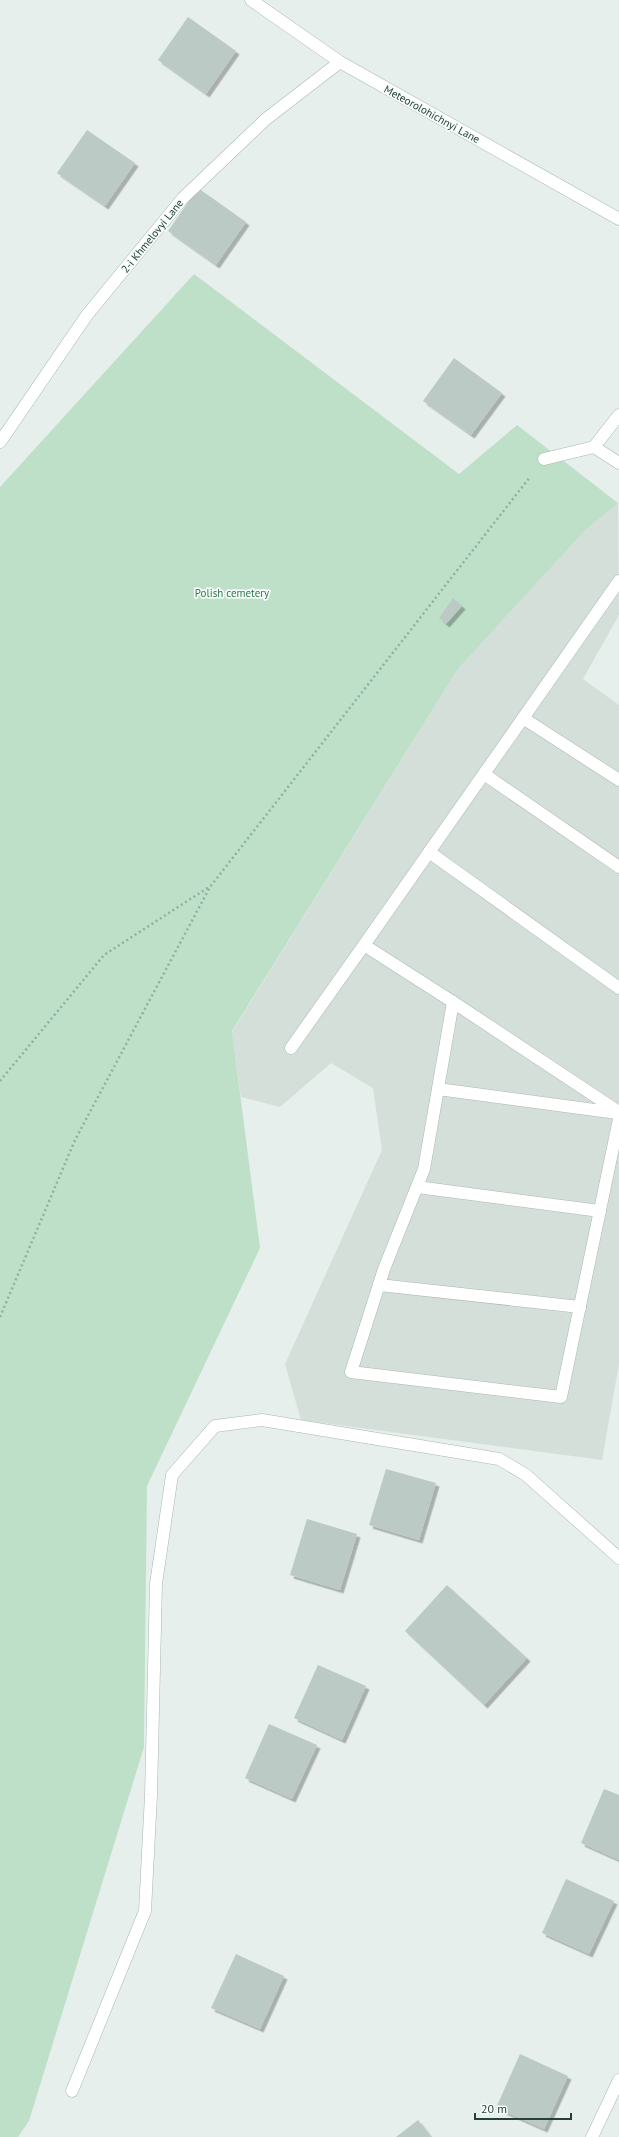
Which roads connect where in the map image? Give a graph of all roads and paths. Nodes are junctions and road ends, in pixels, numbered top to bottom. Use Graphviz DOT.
graph roads {
  1 [pos="251,0"];
  2 [pos="340,62"];
  3 [pos="619,219"];
  4 [pos="619,415"];
  5 [pos="0,442"];
  6 [pos="594,447"];
  7 [pos="544,459"];
  8 [pos="619,463"];
  9 [pos="619,581"];
  10 [pos="523,718"];
  11 [pos="484,774"];
  12 [pos="619,780"];
  13 [pos="429,852"];
  14 [pos="619,867"];
  15 [pos="210,887"];
  16 [pos="364,945"];
  17 [pos="619,988"];
  18 [pos="453,1002"];
  19 [pos="291,1048"];
  20 [pos="0,1081"];
  21 [pos="438,1089"];
  22 [pos="619,1113"];
  23 [pos="619,1119"];
  24 [pos="416,1187"];
  25 [pos="600,1211"];
  26 [pos="379,1285"];
  27 [pos="580,1307"];
  28 [pos="0,1317"];
  29 [pos="619,1558"];
  30 [pos="619,2080"];
  31 [pos="72,2092"];
  32 [pos="592,2137"];
  1 -- 2 [label="street, Meteorolohichnyi Lane"];
  2 -- 3 [label="street, Meteorolohichnyi Lane"];
  2 -- 5 [label="street, 2-i Khmelovyi Lane"];
  4 -- 6 [label="street"];
  6 -- 7 [label="street"];
  6 -- 8 [label="street"];
  7 -- 15 [label="path"];
  9 -- 10 [label="street"];
  10 -- 11 [label="street"];
  10 -- 12 [label="street"];
  11 -- 13 [label="street"];
  11 -- 14 [label="street"];
  13 -- 16 [label="street"];
  13 -- 17 [label="street"];
  15 -- 20 [label="path"];
  15 -- 28 [label="path"];
  16 -- 18 [label="street"];
  16 -- 19 [label="street"];
  18 -- 21 [label="street"];
  18 -- 22 [label="street"];
  21 -- 22 [label="street"];
  21 -- 24 [label="street"];
  23 -- 25 [label="street"];
  24 -- 25 [label="street"];
  24 -- 26 [label="street"];
  25 -- 27 [label="street"];
  26 -- 27 [label="street"];
  26 -- 27 [label="street"];
  29 -- 31 [label="street"];
  30 -- 32 [label="street"];
}
